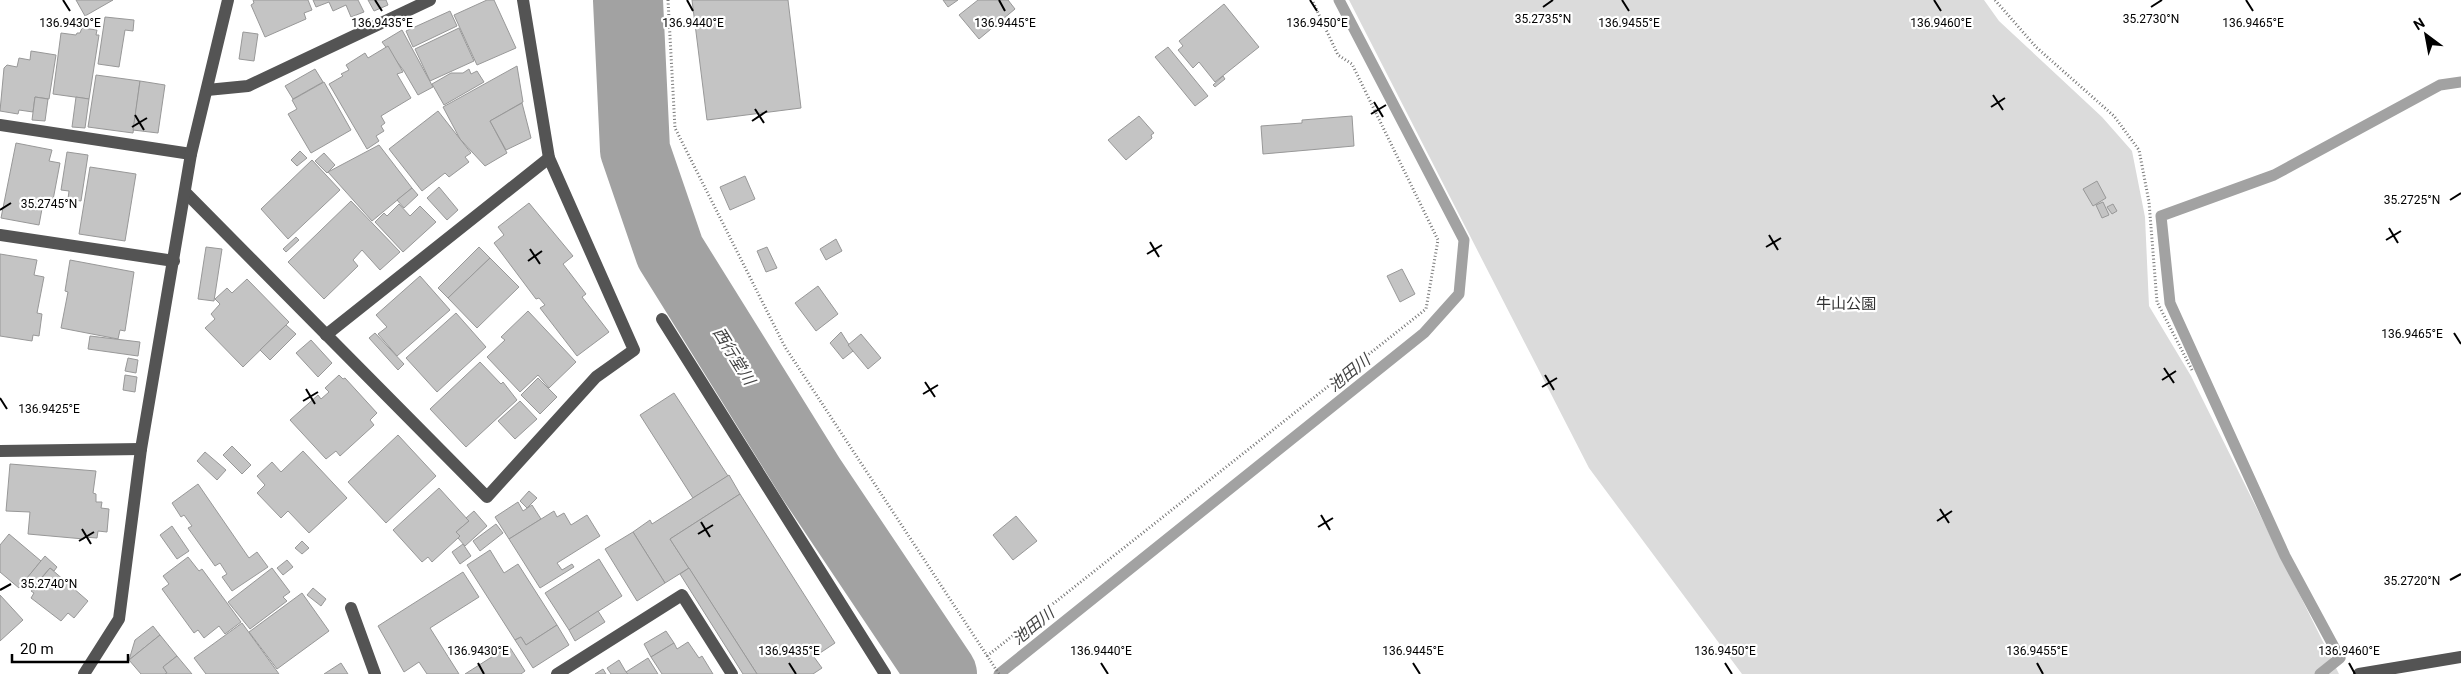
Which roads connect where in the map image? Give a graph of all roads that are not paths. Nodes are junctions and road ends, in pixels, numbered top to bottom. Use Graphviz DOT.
graph roads {
  1 [pos="228,0"];
  2 [pos="430,0"];
  3 [pos="523,0"];
  4 [pos="207,90"];
  5 [pos="0,125"];
  6 [pos="191,154"];
  7 [pos="549,158"];
  8 [pos="185,192"];
  9 [pos="0,235"];
  10 [pos="174,261"];
  11 [pos="662,319"];
  12 [pos="326,335"];
  13 [pos="141,449"];
  14 [pos="0,451"];
  15 [pos="351,608"];
  16 [pos="2461,657"];
  17 [pos="84,674"];
  18 [pos="375,674"];
  19 [pos="557,674"];
  20 [pos="732,674"];
  21 [pos="885,674"];
  22 [pos="2359,674"];
  1 -- 4 [label="street"];
  2 -- 4 [label="street"];
  3 -- 7 [label="street"];
  4 -- 6 [label="street"];
  5 -- 6 [label="street"];
  6 -- 8 [label="street"];
  7 -- 12 [label="street"];
  7 -- 12 [label="street"];
  8 -- 10 [label="street"];
  8 -- 12 [label="street"];
  9 -- 10 [label="street"];
  10 -- 13 [label="street"];
  11 -- 21 [label="street"];
  13 -- 14 [label="street"];
  13 -- 17 [label="street"];
  15 -- 18 [label="street"];
  16 -- 22 [label="street"];
  19 -- 20 [label="street"];
}
